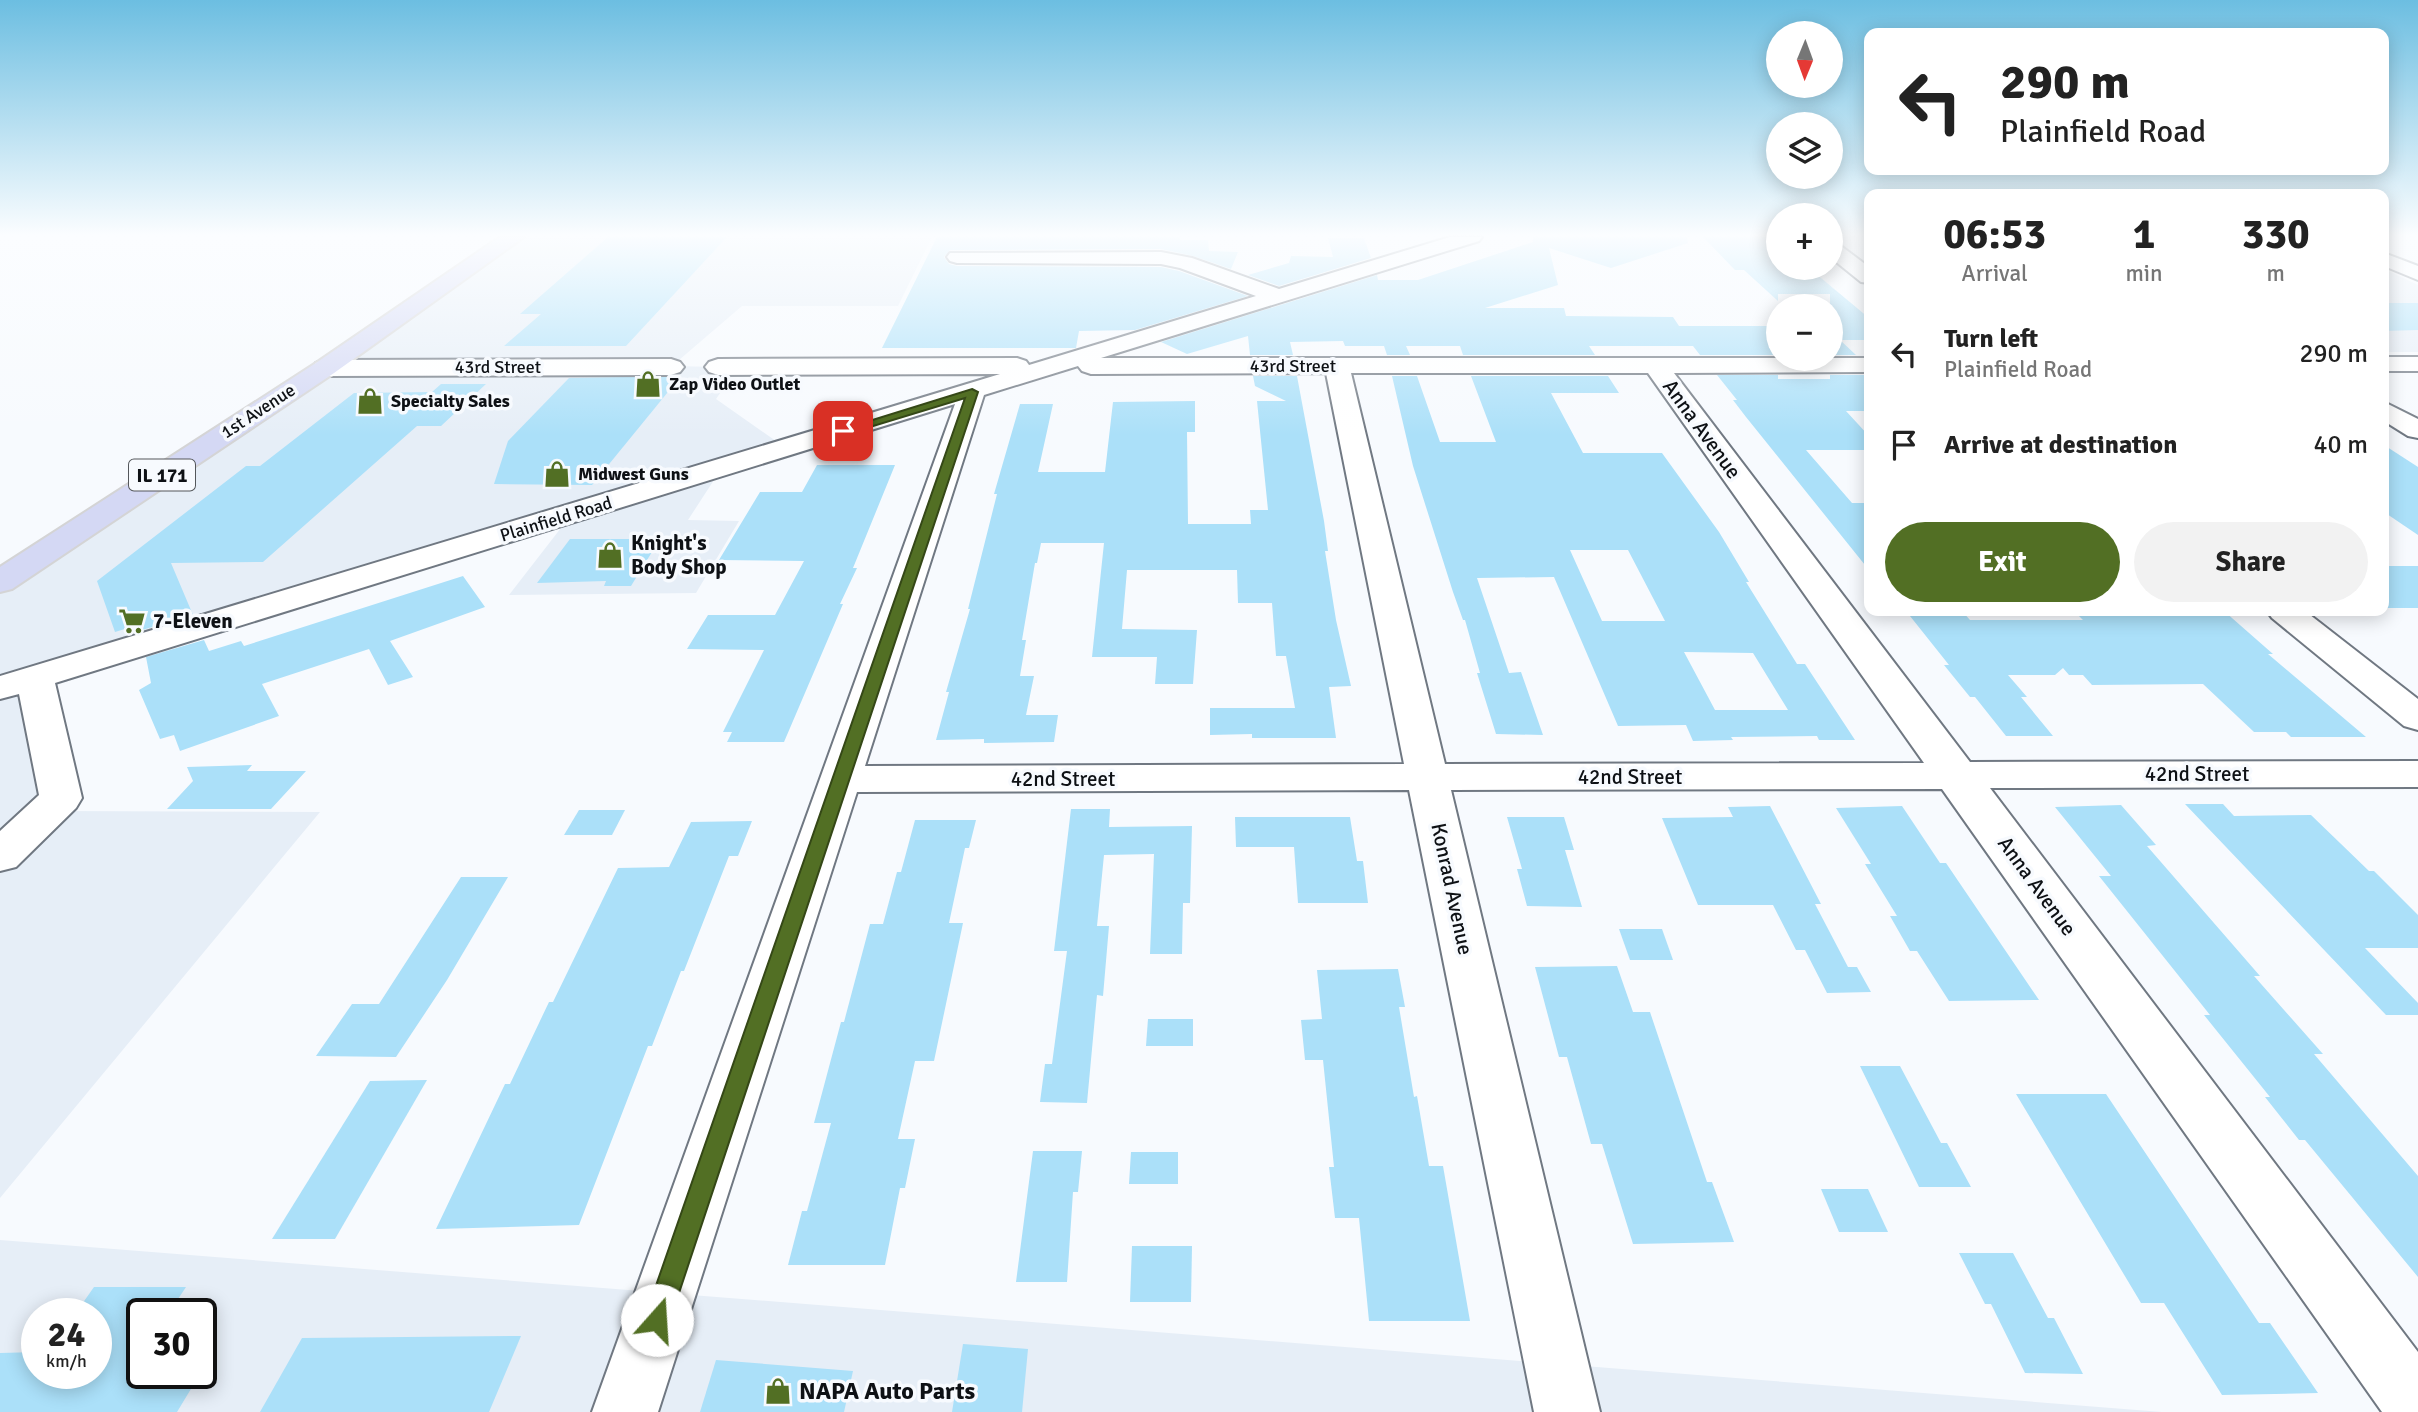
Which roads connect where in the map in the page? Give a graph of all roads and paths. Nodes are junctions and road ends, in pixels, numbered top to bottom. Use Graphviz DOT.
graph roads {
  1 [pos="419,303"];
  2 [pos="1254,303"];
  3 [pos="2389,364"];
  4 [pos="2418,364"];
  5 [pos="1864,365"];
  6 [pos="1053,366"];
  7 [pos="1656,366"];
  8 [pos="671,367"];
  9 [pos="718,367"];
  10 [pos="1337,367"];
  11 [pos="325,368"];
  12 [pos="972,392"];
  13 [pos="2389,413"];
  14 [pos="2418,429"];
  15 [pos="0,582"];
  16 [pos="2290,616"];
  17 [pos="17,683"];
  18 [pos="2418,718"];
  19 [pos="2418,774"];
  20 [pos="1954,775"];
  21 [pos="1427,777"];
  22 [pos="841,779"];
  23 [pos="0,856"];
  24 [pos="2418,1406"];
  25 [pos="625,1412"];
  26 [pos="1567,1412"];
  1 -- 11 [label="main road, 1st Avenue / IL 171"];
  2 -- 6 [label="street, Plainfield Road"];
  3 -- 4 [label="street"];
  5 -- 7 [label="street, 43rd Street"];
  6 -- 9 [label="street, 43rd Street"];
  6 -- 10 [label="street, 43rd Street"];
  6 -- 12 [label="street, Plainfield Road"];
  7 -- 10 [label="street, 43rd Street"];
  7 -- 20 [label="street, Anna Avenue"];
  8 -- 11 [label="street, 43rd Street"];
  10 -- 21 [label="street, Konrad Avenue"];
  11 -- 15 [label="main road, 1st Avenue / IL 171"];
  12 -- 17 [label="street, Plainfield Road"];
  12 -- 22 [label="street"];
  13 -- 14 [label="street"];
  16 -- 18 [label="street"];
  17 -- 23 [label="street"];
  19 -- 20 [label="street, 42nd Street"];
  20 -- 21 [label="street, 42nd Street"];
  20 -- 24 [label="street, Anna Avenue"];
  21 -- 22 [label="street, 42nd Street"];
  21 -- 26 [label="street, Konrad Avenue"];
  22 -- 25 [label="street"];
}
